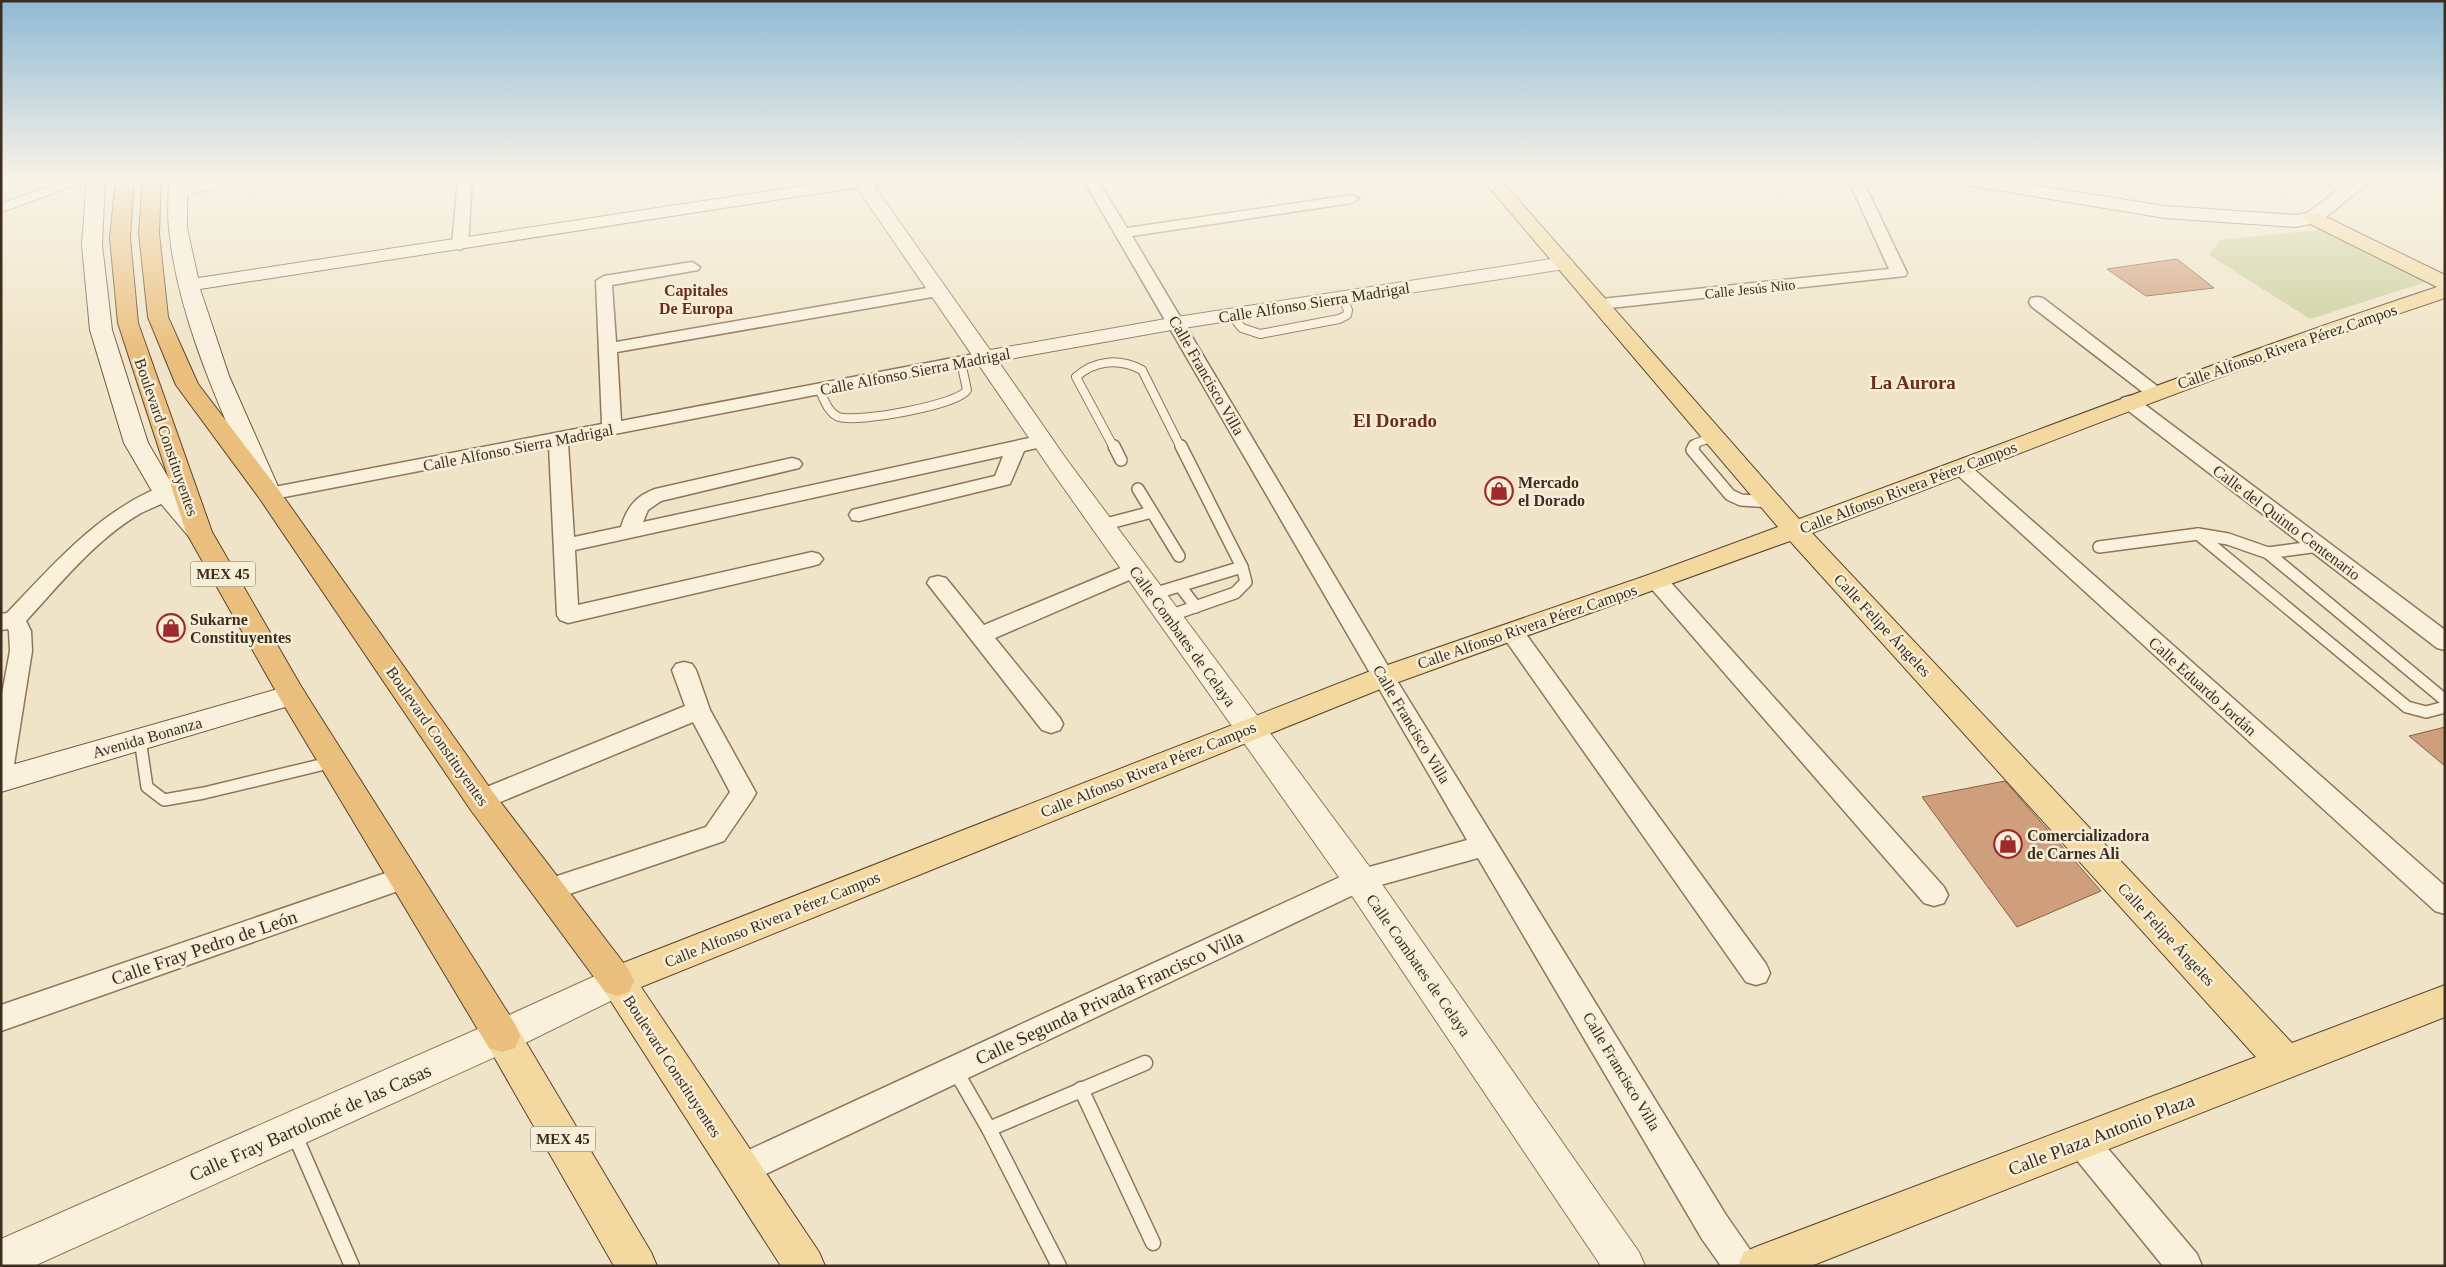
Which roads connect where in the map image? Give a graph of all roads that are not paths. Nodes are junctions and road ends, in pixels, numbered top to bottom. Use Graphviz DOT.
graph roads {
  1 [pos="92,238"];
  2 [pos="120,238"];
  3 [pos="150,238"];
  4 [pos="180,238"];
  5 [pos="461,238"];
  6 [pos="502,238"];
  7 [pos="904,238"];
  8 [pos="1126,238"];
  9 [pos="1542,238"];
  10 [pos="1883,238"];
  11 [pos="2354,238"];
  12 [pos="460,245"];
  13 [pos="1564,263"];
  14 [pos="692,267"];
  15 [pos="2445,283"];
  16 [pos="189,285"];
  17 [pos="2445,291"];
  18 [pos="938,292"];
  19 [pos="2036,302"];
  20 [pos="1601,304"];
  21 [pos="1177,323"];
  22 [pos="606,349"];
  23 [pos="973,360"];
  24 [pos="819,389"];
  25 [pos="2155,393"];
  26 [pos="2129,402"];
  27 [pos="612,429"];
  28 [pos="558,440"];
  29 [pos="1029,444"];
  30 [pos="1121,460"];
  31 [pos="792,464"];
  32 [pos="1961,468"];
  33 [pos="174,489"];
  34 [pos="1138,489"];
  35 [pos="269,494"];
  36 [pos="1152,512"];
  37 [pos="859,515"];
  38 [pos="1102,524"];
  39 [pos="1795,530"];
  40 [pos="630,532"];
  41 [pos="2198,534"];
  42 [pos="564,546"];
  43 [pos="2319,546"];
  44 [pos="2099,547"];
  45 [pos="2268,553"];
  46 [pos="1179,556"];
  47 [pos="812,560"];
  48 [pos="1242,567"];
  49 [pos="1135,569"];
  50 [pos="1657,581"];
  51 [pos="938,583"];
  52 [pos="1167,599"];
  53 [pos="1196,607"];
  54 [pos="8,621"];
  55 [pos="1512,632"];
  56 [pos="981,635"];
  57 [pos="2445,642"];
  58 [pos="684,670"];
  59 [pos="1383,677"];
  60 [pos="292,695"];
  61 [pos="2445,700"];
  62 [pos="2445,706"];
  63 [pos="698,710"];
  64 [pos="1051,724"];
  65 [pos="1250,728"];
  66 [pos="140,739"];
  67 [pos="334,762"];
  68 [pos="1,772"];
  69 [pos="1,780"];
  70 [pos="482,800"];
  71 [pos="1486,845"];
  72 [pos="406,876"];
  73 [pos="1360,880"];
  74 [pos="549,890"];
  75 [pos="1934,895"];
  76 [pos="2445,903"];
  77 [pos="1756,972"];
  78 [pos="618,981"];
  79 [pos="2445,1001"];
  80 [pos="1,1018"];
  81 [pos="502,1036"];
  82 [pos="2285,1062"];
  83 [pos="1145,1063"];
  84 [pos="954,1068"];
  85 [pos="1081,1089"];
  86 [pos="989,1129"];
  87 [pos="293,1130"];
  88 [pos="2082,1142"];
  89 [pos="740,1170"];
  90 [pos="1153,1243"];
  91 [pos="1,1260"];
  92 [pos="352,1266"];
  93 [pos="637,1266"];
  94 [pos="805,1266"];
  95 [pos="1059,1266"];
  96 [pos="1625,1266"];
  97 [pos="1741,1266"];
  98 [pos="1758,1266"];
  99 [pos="2185,1266"];
  1 -- 33 [label="main road"];
  2 -- 33 [label="highway, Boulevard Constituyentes / MEX 45"];
  3 -- 35 [label="highway, Boulevard Constituyentes"];
  4 -- 16 [label="main road"];
  5 -- 12 [label="street"];
  6 -- 12 [label="main road"];
  7 -- 18 [label="main road, Calle Combates de Celaya"];
  8 -- 21 [label="street, Calle Francisco Villa"];
  9 -- 13 [label="main road, Calle Felipe Ángeles"];
  10 -- 20 [label="street, Calle Jesús Nito"];
  11 -- 15 [label="main road"];
  12 -- 16 [label="main road"];
  13 -- 20 [label="main road, Calle Felipe Ángeles"];
  13 -- 21 [label="main road, Calle Alfonso Sierra Madrigal"];
  14 -- 22 [label="street"];
  16 -- 35 [label="main road"];
  17 -- 25 [label="main road, Calle Alfonso Rivera Pérez Campos"];
  18 -- 22 [label="street"];
  18 -- 23 [label="main road, Calle Combates de Celaya"];
  19 -- 25 [label="street"];
  20 -- 39 [label="main road, Calle Felipe Ángeles"];
  21 -- 23 [label="main road, Calle Alfonso Sierra Madrigal"];
  21 -- 59 [label="street, Calle Francisco Villa"];
  22 -- 27 [label="street"];
  23 -- 24 [label="street, Calle Alfonso Sierra Madrigal"];
  23 -- 24 [label="lane"];
  23 -- 29 [label="main road, Calle Combates de Celaya"];
  24 -- 27 [label="street, Calle Alfonso Sierra Madrigal"];
  25 -- 26 [label="main road, Calle Alfonso Rivera Pérez Campos"];
  26 -- 32 [label="main road, Calle Alfonso Rivera Pérez Campos"];
  26 -- 43 [label="street, Calle del Quinto Centenario"];
  27 -- 28 [label="street, Calle Alfonso Sierra Madrigal"];
  28 -- 35 [label="street, Calle Alfonso Sierra Madrigal"];
  28 -- 42 [label="street"];
  29 -- 37 [label="street"];
  29 -- 38 [label="main road, Calle Combates de Celaya"];
  29 -- 40 [label="street"];
  30 -- 48 [label="lane"];
  31 -- 40 [label="street"];
  32 -- 39 [label="main road, Calle Alfonso Rivera Pérez Campos"];
  32 -- 76 [label="street, Calle Eduardo Jordán"];
  33 -- 54 [label="street"];
  33 -- 60 [label="highway, Boulevard Constituyentes / MEX 45"];
  34 -- 36 [label="lane"];
  35 -- 70 [label="highway, Boulevard Constituyentes"];
  36 -- 38 [label="lane"];
  36 -- 46 [label="lane"];
  38 -- 49 [label="main road, Calle Combates de Celaya"];
  39 -- 50 [label="main road, Calle Alfonso Rivera Pérez Campos"];
  39 -- 82 [label="main road, Calle Felipe Ángeles"];
  40 -- 42 [label="street"];
  41 -- 44 [label="lane"];
  41 -- 45 [label="lane"];
  41 -- 62 [label="lane"];
  42 -- 47 [label="street"];
  43 -- 45 [label="lane"];
  43 -- 57 [label="street, Calle del Quinto Centenario"];
  45 -- 61 [label="lane"];
  48 -- 52 [label="lane"];
  48 -- 53 [label="lane"];
  49 -- 52 [label="main road, Calle Combates de Celaya"];
  49 -- 56 [label="street"];
  50 -- 55 [label="main road, Calle Alfonso Rivera Pérez Campos"];
  50 -- 75 [label="street"];
  51 -- 56 [label="street"];
  52 -- 53 [label="lane"];
  52 -- 53 [label="lane"];
  52 -- 65 [label="main road, Calle Combates de Celaya"];
  54 -- 68 [label="street"];
  55 -- 59 [label="main road, Calle Alfonso Rivera Pérez Campos"];
  55 -- 77 [label="street"];
  56 -- 64 [label="street"];
  58 -- 63 [label="street"];
  59 -- 65 [label="main road, Calle Alfonso Rivera Pérez Campos"];
  59 -- 71 [label="street, Calle Francisco Villa"];
  60 -- 66 [label="main road, Avenida Bonanza"];
  60 -- 67 [label="highway, Boulevard Constituyentes / MEX 45"];
  63 -- 70 [label="street"];
  63 -- 74 [label="street"];
  65 -- 73 [label="main road, Calle Combates de Celaya"];
  65 -- 78 [label="main road, Calle Alfonso Rivera Pérez Campos"];
  66 -- 67 [label="lane"];
  66 -- 69 [label="main road, Avenida Bonanza"];
  67 -- 72 [label="highway, Boulevard Constituyentes / MEX 45"];
  70 -- 74 [label="highway, Boulevard Constituyentes"];
  71 -- 73 [label="street, Calle Segunda Privada Francisco Villa"];
  71 -- 97 [label="street, Calle Francisco Villa"];
  72 -- 80 [label="street, Calle Fray Pedro de León"];
  72 -- 81 [label="highway, Boulevard Constituyentes / MEX 45"];
  73 -- 84 [label="street, Calle Segunda Privada Francisco Villa"];
  73 -- 96 [label="main road, Calle Combates de Celaya"];
  74 -- 78 [label="highway, Boulevard Constituyentes"];
  78 -- 81 [label="main road, Calle Fray Bartolomé de las Casas"];
  78 -- 89 [label="main road, Boulevard Constituyentes"];
  79 -- 82 [label="main road, Calle Plaza Antonio Plaza"];
  81 -- 87 [label="main road, Calle Fray Bartolomé de las Casas"];
  81 -- 93 [label="main road, Boulevard Constituyentes / MEX 45"];
  82 -- 88 [label="main road, Calle Plaza Antonio Plaza"];
  83 -- 85 [label="lane"];
  84 -- 86 [label="lane"];
  84 -- 89 [label="street, Calle Segunda Privada Francisco Villa"];
  85 -- 86 [label="lane"];
  85 -- 90 [label="lane"];
  86 -- 95 [label="lane"];
  87 -- 91 [label="main road, Calle Fray Bartolomé de las Casas"];
  87 -- 92 [label="lane"];
  88 -- 98 [label="main road, Calle Plaza Antonio Plaza"];
  88 -- 99 [label="street"];
  89 -- 94 [label="main road, Boulevard Constituyentes"];
}
